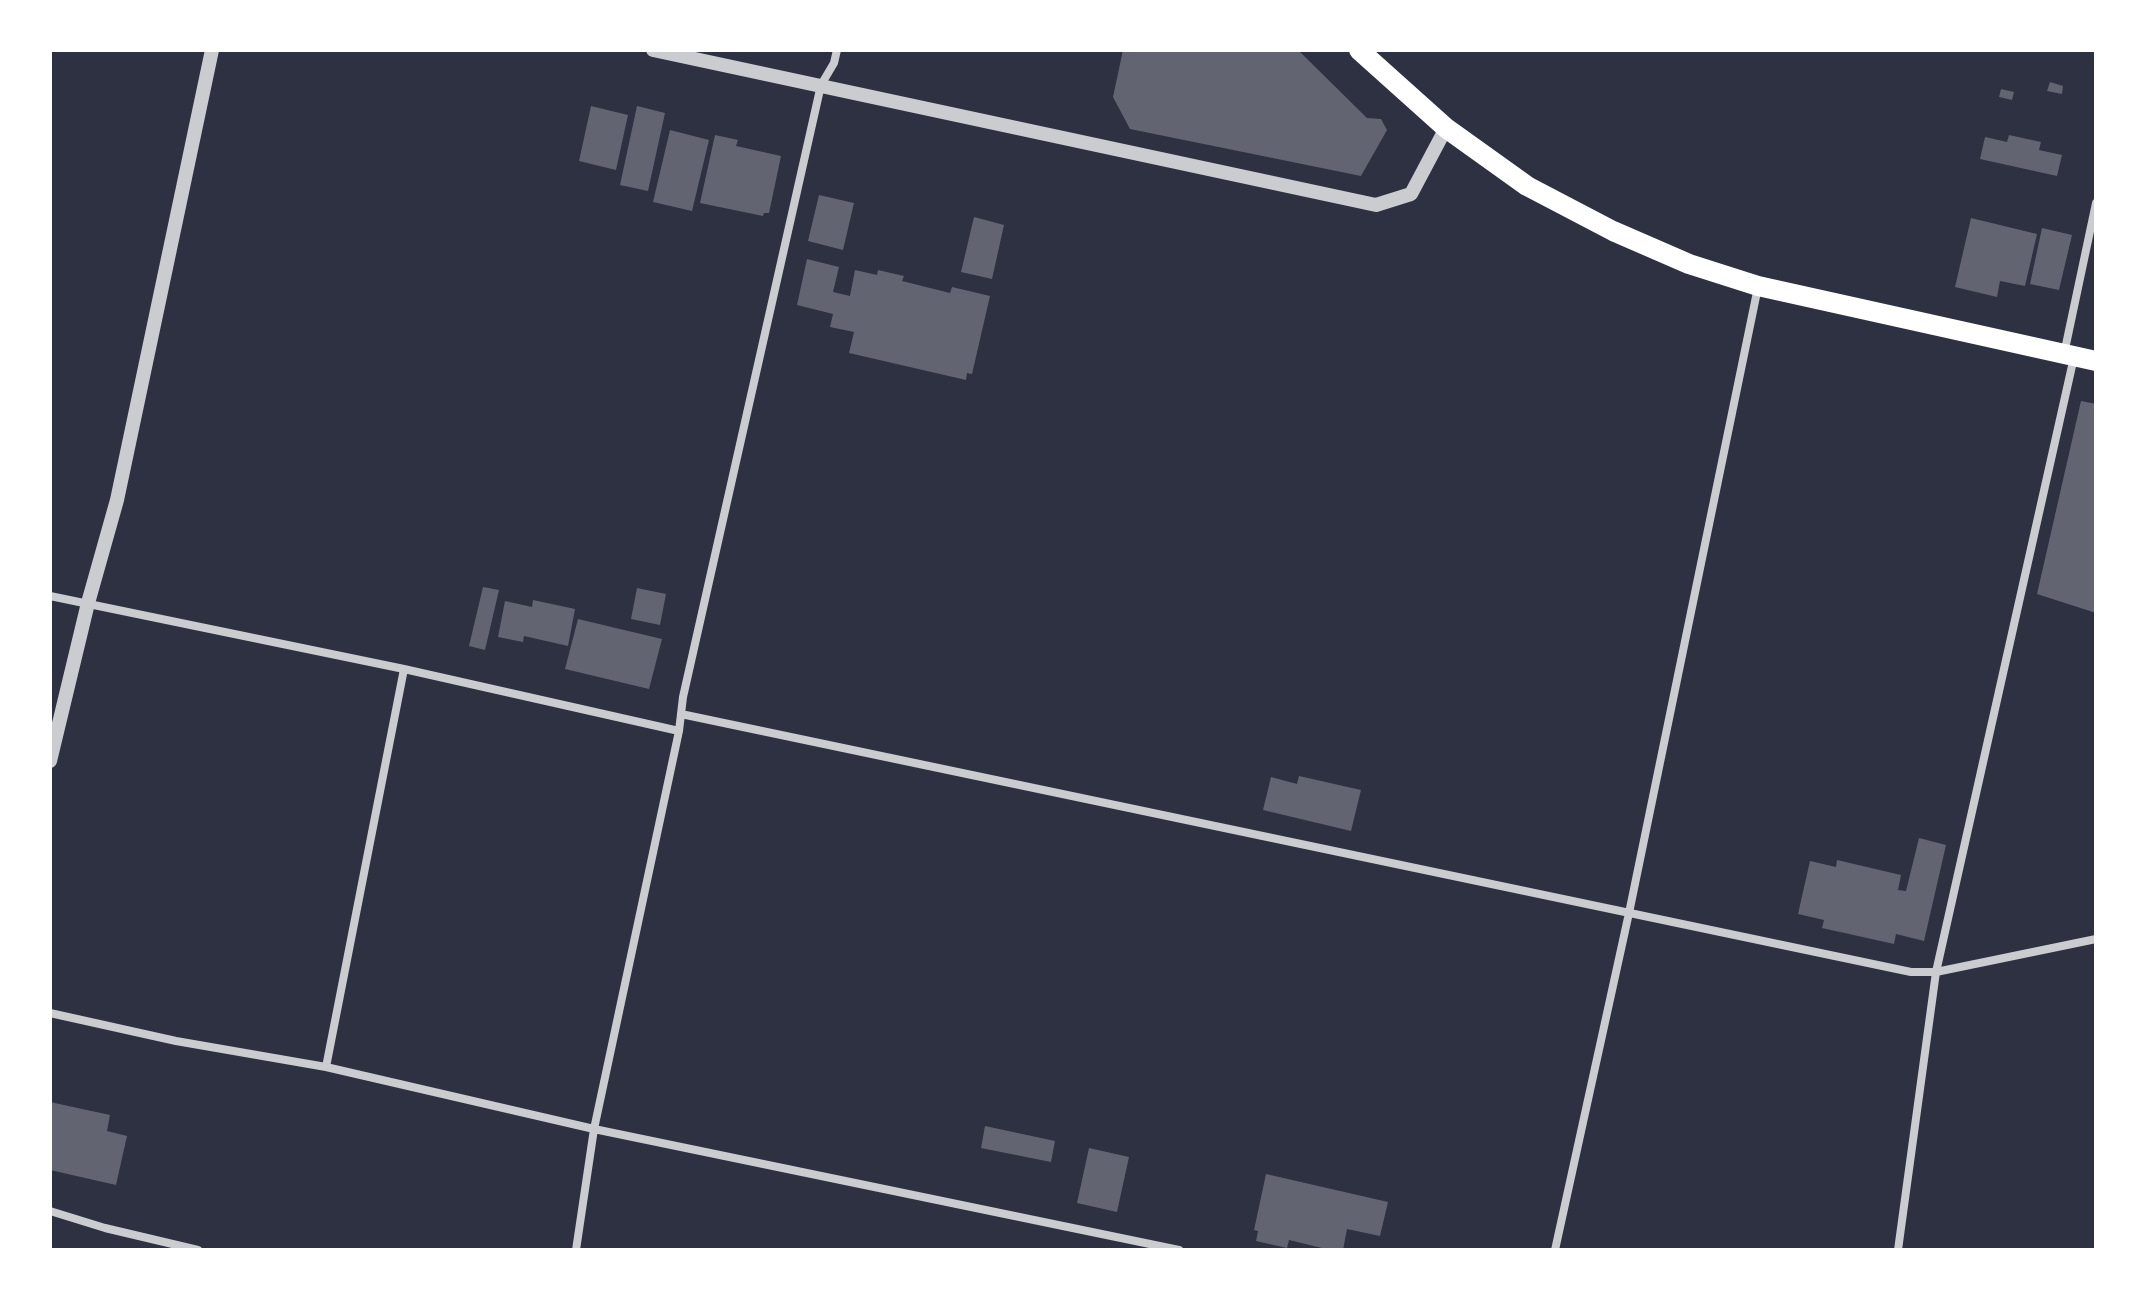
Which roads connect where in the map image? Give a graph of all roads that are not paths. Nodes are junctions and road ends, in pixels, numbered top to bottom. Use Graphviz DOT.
graph roads {
  1 [pos="212,50"];
  2 [pos="653,50"];
  3 [pos="837,50"];
  4 [pos="1359,50"];
  5 [pos="821,85"];
  6 [pos="1446,128"];
  7 [pos="2096,203"];
  8 [pos="1758,286"];
  9 [pos="2069,355"];
  10 [pos="2096,361"];
  11 [pos="50,596"];
  12 [pos="88,603"];
  13 [pos="404,669"];
  14 [pos="681,714"];
  15 [pos="679,731"];
  16 [pos="50,761"];
  17 [pos="1629,913"];
  18 [pos="2096,939"];
  19 [pos="1936,972"];
  20 [pos="50,1013"];
  21 [pos="326,1067"];
  22 [pos="594,1129"];
  23 [pos="50,1211"];
  24 [pos="198,1250"];
  25 [pos="576,1250"];
  26 [pos="1179,1250"];
  27 [pos="1555,1250"];
  28 [pos="1898,1250"];
  1 -- 12 [label="street"];
  2 -- 5 [label="street"];
  3 -- 5 [label="street"];
  4 -- 6 [label="main road"];
  5 -- 6 [label="street"];
  5 -- 14 [label="street"];
  6 -- 8 [label="main road"];
  7 -- 9 [label="street"];
  8 -- 9 [label="main road"];
  8 -- 17 [label="street"];
  9 -- 10 [label="main road"];
  9 -- 19 [label="street"];
  11 -- 12 [label="street"];
  12 -- 13 [label="street"];
  12 -- 16 [label="street"];
  13 -- 15 [label="street"];
  13 -- 21 [label="street"];
  14 -- 15 [label="street"];
  14 -- 17 [label="street"];
  15 -- 22 [label="street"];
  17 -- 19 [label="street"];
  17 -- 27 [label="street"];
  18 -- 19 [label="street"];
  19 -- 28 [label="street"];
  20 -- 21 [label="street"];
  21 -- 22 [label="street"];
  22 -- 25 [label="street"];
  22 -- 26 [label="street"];
  23 -- 24 [label="street"];
}
